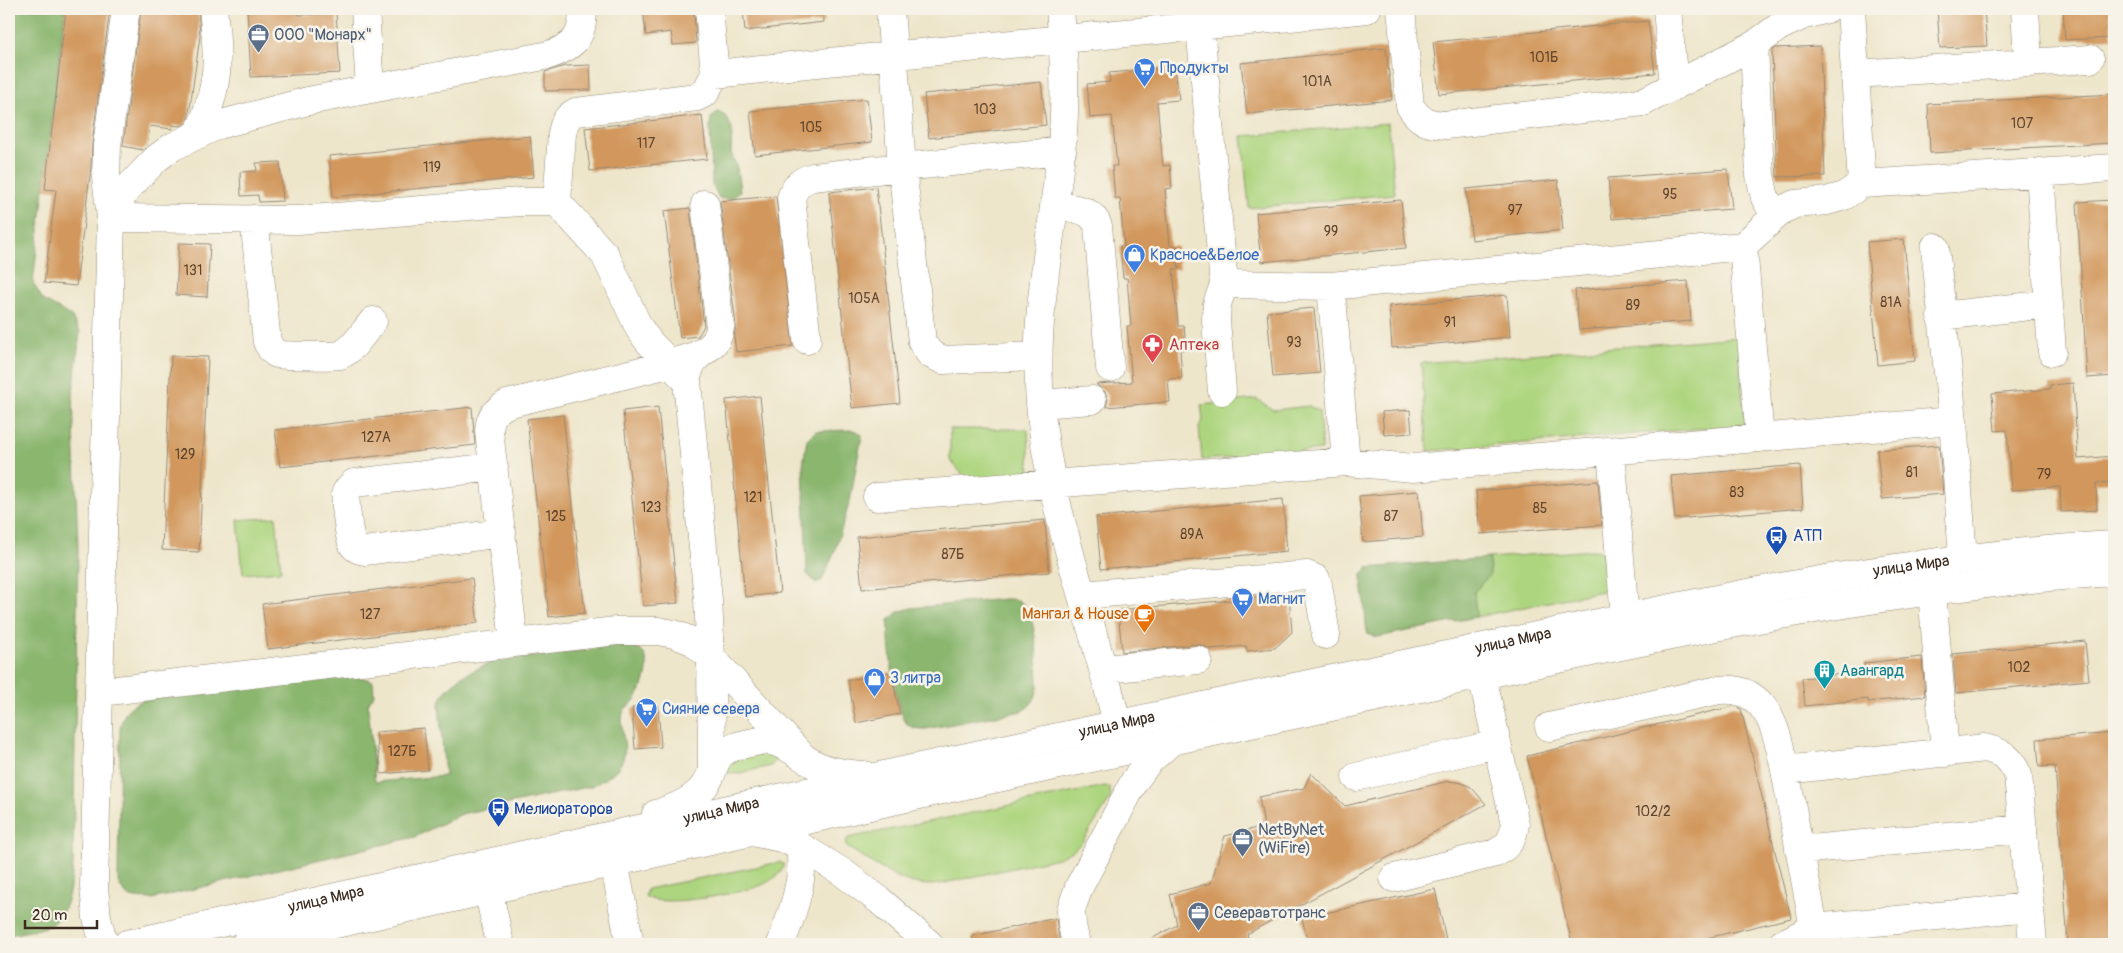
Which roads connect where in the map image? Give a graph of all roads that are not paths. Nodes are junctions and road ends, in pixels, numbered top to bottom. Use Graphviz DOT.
graph roads {
  1 [pos="126,9"];
  2 [pos="213,9"];
  3 [pos="364,9"];
  4 [pos="583,9"];
  5 [pos="708,9"];
  6 [pos="890,9"];
  7 [pos="1060,9"];
  8 [pos="1366,9"];
  9 [pos="1401,9"];
  10 [pos="1667,9"];
  11 [pos="1827,9"];
  12 [pos="1851,9"];
  13 [pos="2025,9"];
  14 [pos="1200,27"];
  15 [pos="1063,38"];
  16 [pos="1754,46"];
  17 [pos="894,54"];
  18 [pos="2090,59"];
  19 [pos="2028,62"];
  20 [pos="715,74"];
  21 [pos="1855,74"];
  22 [pos="1674,86"];
  23 [pos="370,89"];
  24 [pos="200,132"];
  25 [pos="1062,151"];
  26 [pos="902,167"];
  27 [pos="2114,168"];
  28 [pos="2040,172"];
  29 [pos="1862,184"];
  30 [pos="557,202"];
  31 [pos="705,204"];
  32 [pos="1055,205"];
  33 [pos="1776,215"];
  34 [pos="111,218"];
  35 [pos="254,219"];
  36 [pos="1743,246"];
  37 [pos="1935,247"];
  38 [pos="1224,284"];
  39 [pos="1331,286"];
  40 [pos="2049,304"];
  41 [pos="1941,316"];
  42 [pos="373,321"];
  43 [pos="806,340"];
  44 [pos="2052,352"];
  45 [pos="1038,356"];
  46 [pos="1110,368"];
  47 [pos="678,372"];
  48 [pos="1222,391"];
  49 [pos="1092,400"];
  50 [pos="1040,404"];
  51 [pos="1952,421"];
  52 [pos="1760,438"];
  53 [pos="1611,452"];
  54 [pos="1346,462"];
  55 [pos="494,468"];
  56 [pos="1053,484"];
  57 [pos="877,497"];
  58 [pos="502,533"];
  59 [pos="2114,545"];
  60 [pos="1963,558"];
  61 [pos="2114,572"];
  62 [pos="1932,590"];
  63 [pos="1082,594"];
  64 [pos="1625,618"];
  65 [pos="1326,635"];
  66 [pos="514,642"];
  67 [pos="712,657"];
  68 [pos="1198,660"];
  69 [pos="1104,669"];
  70 [pos="1482,676"];
  71 [pos="100,692"];
  72 [pos="1117,724"];
  73 [pos="1549,727"];
  74 [pos="1174,739"];
  75 [pos="1497,744"];
  76 [pos="1122,750"];
  77 [pos="1945,753"];
  78 [pos="802,757"];
  79 [pos="1785,770"];
  80 [pos="712,771"];
  81 [pos="883,777"];
  82 [pos="1356,777"];
  83 [pos="720,812"];
  84 [pos="2023,829"];
  85 [pos="752,832"];
  86 [pos="798,845"];
  87 [pos="560,847"];
  88 [pos="1799,850"];
  89 [pos="614,862"];
  90 [pos="1394,878"];
  91 [pos="488,889"];
  92 [pos="2030,907"];
  93 [pos="1814,928"];
  94 [pos="276,941"];
  95 [pos="104,944"];
  96 [pos="127,944"];
  97 [pos="245,944"];
  98 [pos="500,944"];
  99 [pos="630,944"];
  100 [pos="781,944"];
  101 [pos="928,944"];
  102 [pos="1076,944"];
  103 [pos="1782,944"];
  104 [pos="2033,944"];
  1 -- 34 [label="main road"];
  2 -- 24 [label="main road"];
  3 -- 23 [label="main road"];
  4 -- 23 [label="main road"];
  5 -- 20 [label="main road"];
  6 -- 17 [label="main road"];
  7 -- 15 [label="main road"];
  8 -- 14 [label="main road"];
  9 -- 22 [label="main road"];
  10 -- 22 [label="main road"];
  11 -- 16 [label="main road"];
  12 -- 21 [label="main road"];
  13 -- 19 [label="main road"];
  14 -- 15 [label="main road"];
  14 -- 38 [label="main road"];
  15 -- 17 [label="main road"];
  15 -- 25 [label="main road"];
  16 -- 22 [label="main road"];
  16 -- 33 [label="main road"];
  17 -- 20 [label="main road"];
  17 -- 26 [label="main road"];
  18 -- 19 [label="main road"];
  19 -- 21 [label="main road"];
  20 -- 30 [label="main road"];
  21 -- 29 [label="main road"];
  23 -- 24 [label="main road"];
  24 -- 34 [label="main road"];
  25 -- 26 [label="main road"];
  25 -- 32 [label="main road"];
  26 -- 43 [label="main road"];
  26 -- 45 [label="main road"];
  27 -- 28 [label="main road"];
  28 -- 29 [label="main road"];
  28 -- 40 [label="main road"];
  29 -- 33 [label="main road"];
  30 -- 35 [label="main road"];
  30 -- 47 [label="main road"];
  31 -- 47 [label="main road"];
  32 -- 45 [label="main road"];
  32 -- 46 [label="main road"];
  33 -- 36 [label="main road"];
  34 -- 35 [label="main road"];
  34 -- 71 [label="main road"];
  35 -- 42 [label="main road"];
  36 -- 39 [label="main road"];
  36 -- 52 [label="main road"];
  37 -- 41 [label="main road"];
  38 -- 39 [label="main road"];
  38 -- 48 [label="main road"];
  39 -- 54 [label="main road"];
  40 -- 41 [label="main road"];
  40 -- 44 [label="main road"];
  41 -- 51 [label="main road"];
  45 -- 50 [label="main road"];
  47 -- 55 [label="main road"];
  47 -- 67 [label="main road"];
  49 -- 50 [label="main road"];
  50 -- 56 [label="main road"];
  51 -- 52 [label="main road"];
  51 -- 60 [label="main road"];
  52 -- 53 [label="main road"];
  53 -- 54 [label="main road"];
  53 -- 64 [label="main road"];
  54 -- 56 [label="main road"];
  55 -- 58 [label="main road"];
  55 -- 58 [label="main road"];
  56 -- 57 [label="main road"];
  56 -- 63 [label="main road"];
  58 -- 66 [label="main road"];
  59 -- 60 [label="main road, улица Мира"];
  60 -- 64 [label="main road, улица Мира"];
  61 -- 62 [label="main road, улица Мира"];
  62 -- 70 [label="main road, улица Мира"];
  62 -- 77 [label="main road"];
  63 -- 65 [label="main road"];
  63 -- 69 [label="main road"];
  64 -- 72 [label="main road, улица Мира"];
  66 -- 67 [label="main road"];
  66 -- 71 [label="main road"];
  67 -- 78 [label="main road"];
  67 -- 80 [label="main road"];
  68 -- 69 [label="main road"];
  69 -- 72 [label="main road"];
  70 -- 74 [label="main road, улица Мира"];
  70 -- 75 [label="main road"];
  71 -- 95 [label="main road"];
  72 -- 76 [label="main road"];
  72 -- 81 [label="main road, улица Мира"];
  73 -- 79 [label="main road"];
  74 -- 76 [label="main road, улица Мира"];
  74 -- 102 [label="main road"];
  75 -- 82 [label="main road"];
  75 -- 90 [label="main road"];
  76 -- 85 [label="main road, улица Мира"];
  77 -- 79 [label="main road"];
  77 -- 84 [label="main road"];
  78 -- 80 [label="main road"];
  78 -- 81 [label="main road"];
  79 -- 88 [label="main road"];
  80 -- 83 [label="main road"];
  80 -- 87 [label="main road"];
  81 -- 83 [label="main road, улица Мира"];
  83 -- 85 [label="main road"];
  83 -- 87 [label="main road, улица Мира"];
  84 -- 88 [label="main road"];
  84 -- 92 [label="main road"];
  85 -- 86 [label="main road"];
  85 -- 89 [label="main road, улица Мира"];
  86 -- 100 [label="main road"];
  86 -- 101 [label="main road"];
  87 -- 96 [label="main road, улица Мира"];
  88 -- 93 [label="main road"];
  89 -- 91 [label="main road, улица Мира"];
  89 -- 99 [label="main road"];
  91 -- 94 [label="main road, улица Мира"];
  91 -- 98 [label="main road"];
  92 -- 93 [label="main road"];
  92 -- 104 [label="main road"];
  93 -- 103 [label="main road"];
  94 -- 97 [label="main road, улица Мира"];
}
